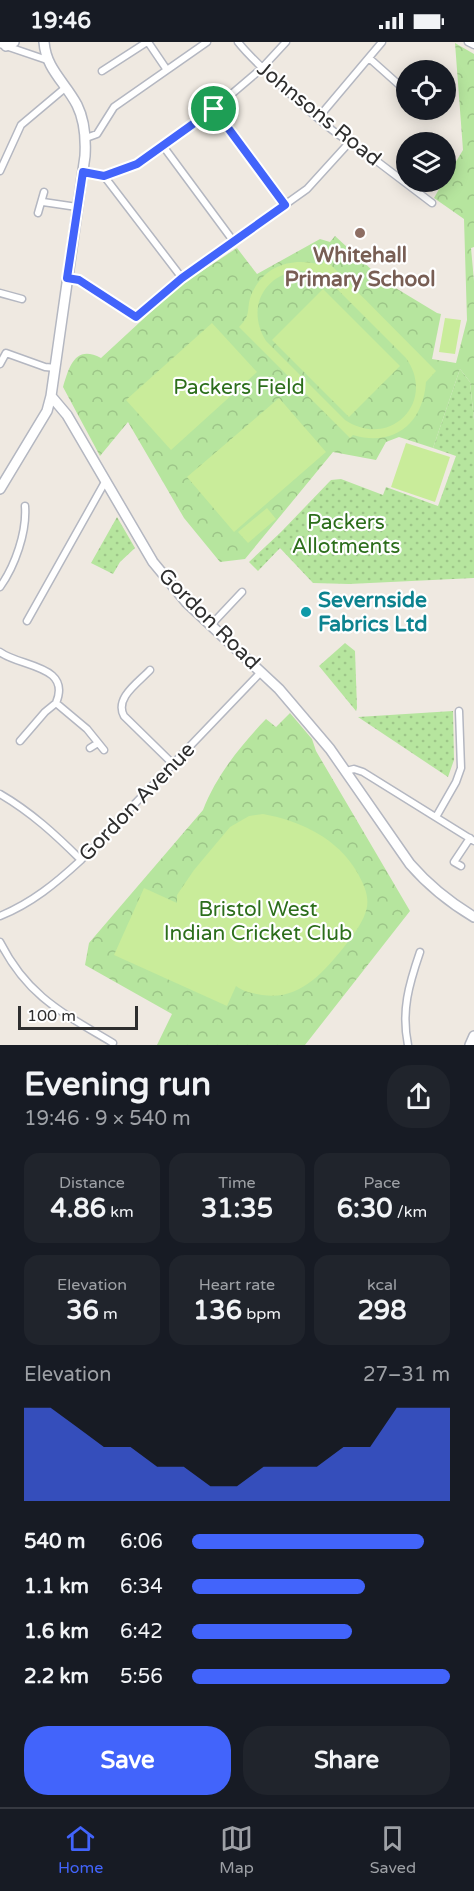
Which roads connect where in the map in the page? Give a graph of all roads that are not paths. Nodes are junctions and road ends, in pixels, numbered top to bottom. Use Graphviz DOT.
graph roads {
  1 [pos="44,42"];
  2 [pos="148,42"];
  3 [pos="207,42"];
  4 [pos="238,42"];
  5 [pos="286,42"];
  6 [pos="382,42"];
  7 [pos="468,42"];
  8 [pos="7,44"];
  9 [pos="474,45"];
  10 [pos="369,58"];
  11 [pos="47,60"];
  12 [pos="261,69"];
  13 [pos="167,70"];
  14 [pos="102,71"];
  15 [pos="396,82"];
  16 [pos="65,88"];
  17 [pos="214,109"];
  18 [pos="318,118"];
  19 [pos="86,138"];
  20 [pos="347,141"];
  21 [pos="163,146"];
  22 [pos="0,171"];
  23 [pos="83,172"];
  24 [pos="104,176"];
  25 [pos="44,192"];
  26 [pos="43,202"];
  27 [pos="432,203"];
  28 [pos="285,205"];
  29 [pos="77,207"];
  30 [pos="38,213"];
  31 [pos="234,242"];
  32 [pos="67,278"];
  33 [pos="182,278"];
  34 [pos="0,293"];
  35 [pos="22,299"];
  36 [pos="0,364"];
  37 [pos="56,368"];
  38 [pos="51,396"];
  39 [pos="105,482"];
  40 [pos="0,489"];
  41 [pos="25,506"];
  42 [pos="0,587"];
  43 [pos="242,591"];
  44 [pos="27,621"];
  45 [pos="210,626"];
  46 [pos="0,652"];
  47 [pos="150,670"];
  48 [pos="261,672"];
  49 [pos="56,703"];
  50 [pos="459,711"];
  51 [pos="27,733"];
  52 [pos="34,738"];
  53 [pos="20,741"];
  54 [pos="98,743"];
  55 [pos="90,748"];
  56 [pos="104,750"];
  57 [pos="173,764"];
  58 [pos="346,771"];
  59 [pos="0,794"];
  60 [pos="436,817"];
  61 [pos="472,840"];
  62 [pos="81,860"];
  63 [pos="461,867"];
  64 [pos="0,916"];
  65 [pos="474,917"];
  66 [pos="0,942"];
  67 [pos="420,952"];
  68 [pos="474,1035"];
  69 [pos="113,1043"];
  70 [pos="408,1045"];
  71 [pos="470,1045"];
  1 -- 11 [label="main road"];
  2 -- 13 [label="street"];
  2 -- 14 [label="street"];
  3 -- 13 [label="street"];
  4 -- 12 [label="street, Johnsons Road"];
  5 -- 12 [label="street"];
  6 -- 10 [label="street"];
  7 -- 9 [label="street"];
  8 -- 11 [label="street"];
  10 -- 15 [label="street"];
  10 -- 18 [label="street"];
  11 -- 16 [label="main road"];
  12 -- 17 [label="street"];
  12 -- 18 [label="street, Johnsons Road"];
  13 -- 19 [label="street"];
  16 -- 19 [label="main road"];
  16 -- 22 [label="street"];
  17 -- 21 [label="street"];
  17 -- 28 [label="street"];
  18 -- 20 [label="street, Johnsons Road"];
  19 -- 23 [label="main road"];
  20 -- 27 [label="street, Johnsons Road"];
  20 -- 28 [label="street"];
  21 -- 24 [label="street"];
  21 -- 31 [label="street"];
  23 -- 24 [label="street"];
  23 -- 29 [label="main road"];
  24 -- 33 [label="street"];
  25 -- 26 [label="street"];
  26 -- 29 [label="street"];
  26 -- 30 [label="street"];
  28 -- 31 [label="street"];
  29 -- 32 [label="main road"];
  31 -- 33 [label="street"];
  32 -- 33 [label="street"];
  32 -- 37 [label="main road"];
  34 -- 35 [label="street"];
  36 -- 37 [label="street"];
  37 -- 38 [label="main road"];
  38 -- 39 [label="main road, Gordon Road"];
  38 -- 40 [label="main road"];
  39 -- 44 [label="street"];
  39 -- 45 [label="main road, Gordon Road"];
  41 -- 42 [label="street"];
  43 -- 45 [label="street"];
  45 -- 48 [label="main road, Gordon Road"];
  46 -- 49 [label="street"];
  47 -- 57 [label="street"];
  48 -- 57 [label="street, Gordon Avenue"];
  48 -- 58 [label="main road, Gordon Road"];
  49 -- 51 [label="street"];
  49 -- 54 [label="street"];
  50 -- 60 [label="street"];
  51 -- 52 [label="street"];
  51 -- 53 [label="street"];
  54 -- 55 [label="street"];
  54 -- 56 [label="street"];
  57 -- 62 [label="street, Gordon Avenue"];
  58 -- 60 [label="street"];
  58 -- 65 [label="main road, Gordon Road"];
  59 -- 62 [label="street"];
  60 -- 61 [label="street"];
  61 -- 63 [label="street"];
  62 -- 64 [label="street, Gordon Avenue"];
  66 -- 69 [label="street"];
  67 -- 70 [label="street"];
  68 -- 71 [label="main road"];
}
